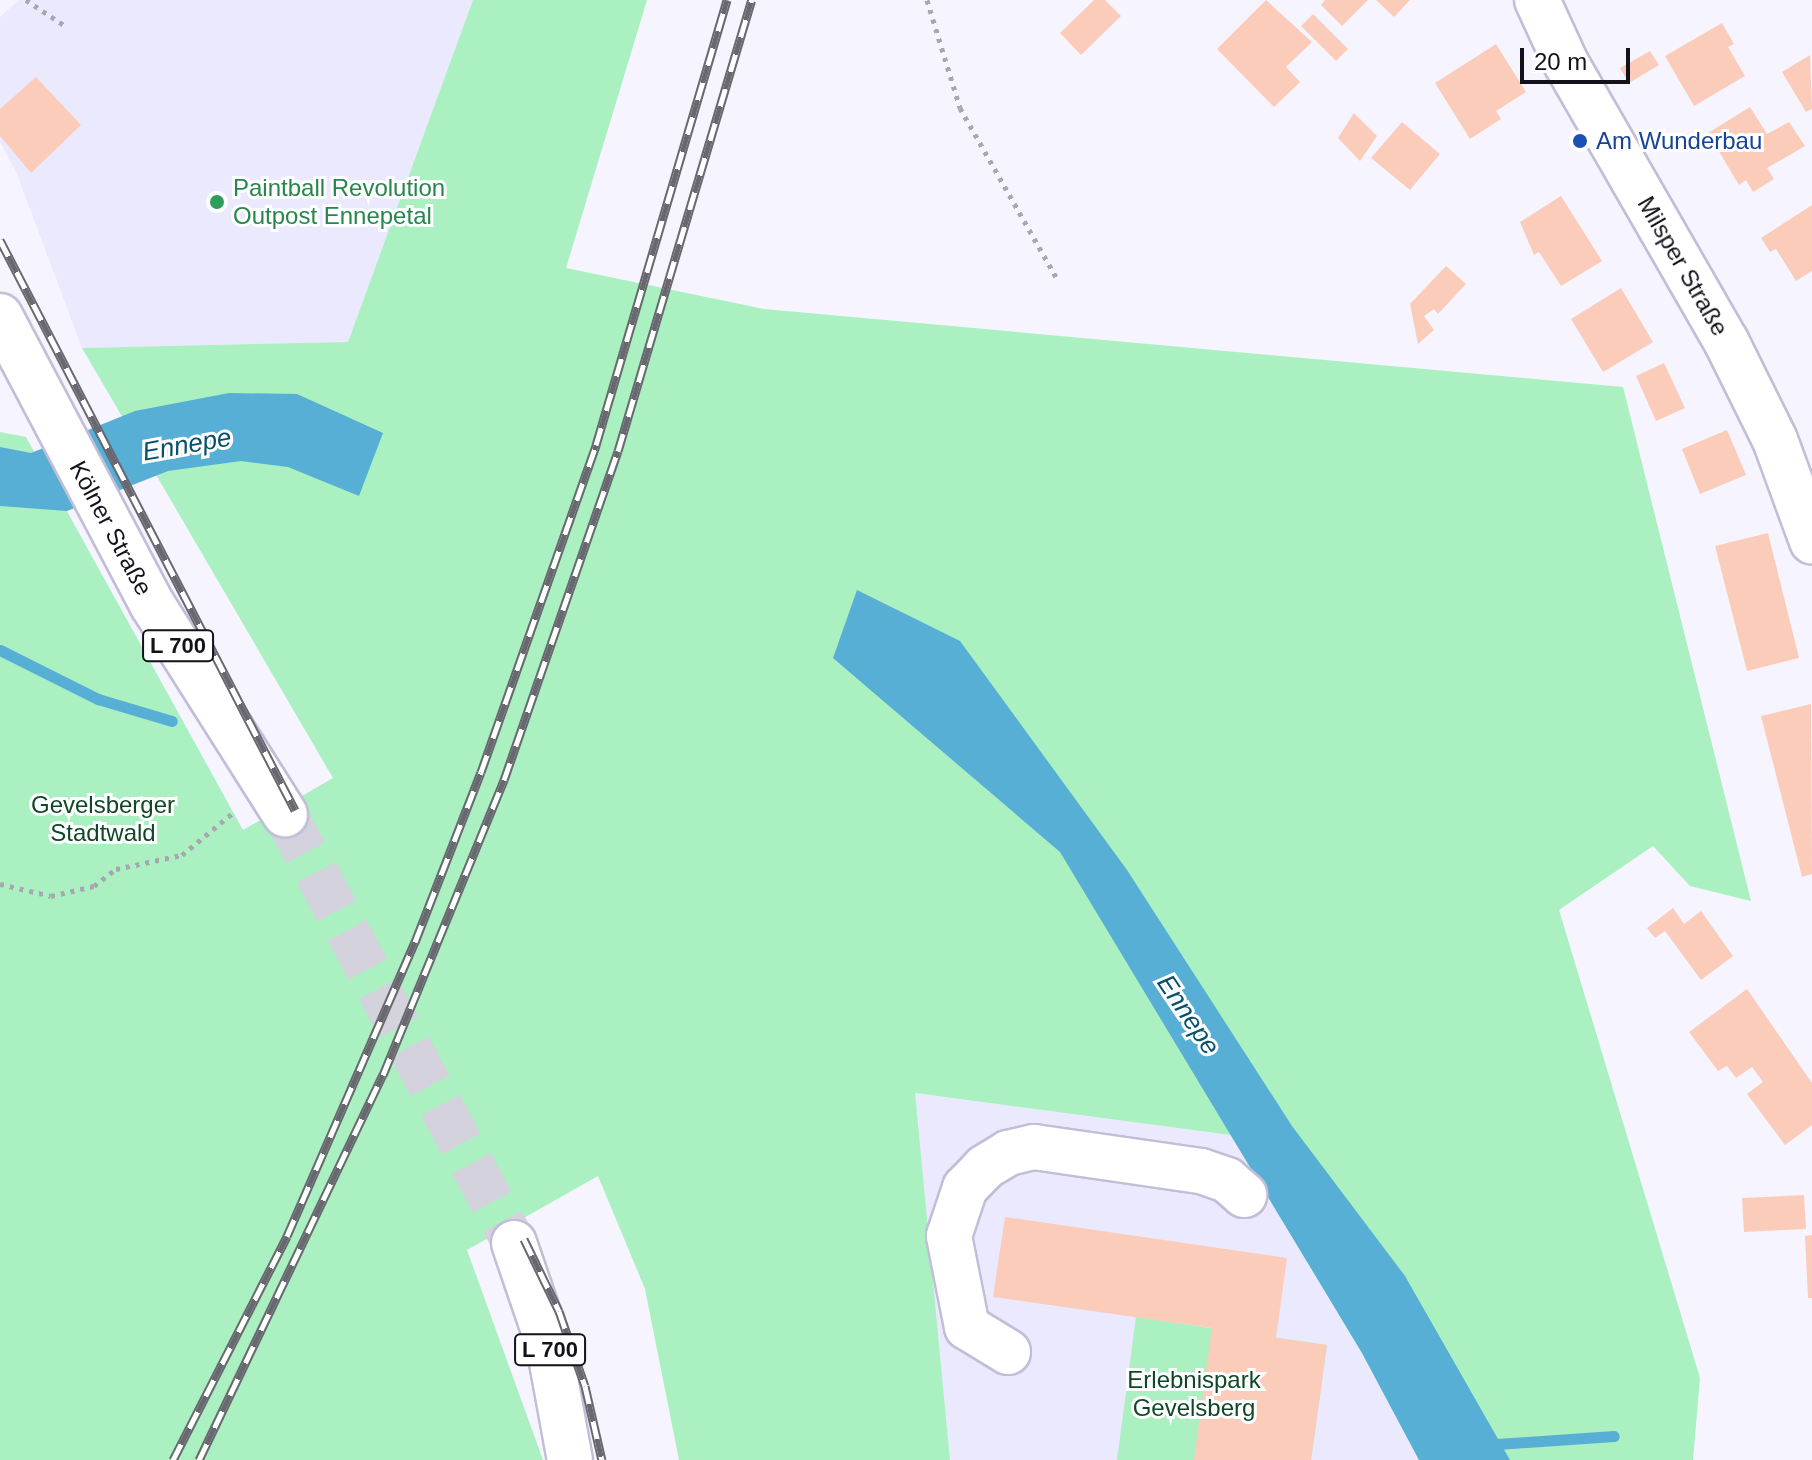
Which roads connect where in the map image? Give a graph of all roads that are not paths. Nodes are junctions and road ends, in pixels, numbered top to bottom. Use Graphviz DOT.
graph roads {
  1 [pos="1537,0"];
  2 [pos="0,316"];
  3 [pos="1812,541"];
  4 [pos="276,797"];
  5 [pos="1244,1195"];
  6 [pos="514,1243"];
  7 [pos="1008,1352"];
  8 [pos="570,1460"];
  1 -- 3 [label="main road, Milsper Straße"];
  2 -- 4 [label="main road, Kölner Straße / L 700"];
  5 -- 7 [label="main road"];
  6 -- 8 [label="main road, L 700"];
}
